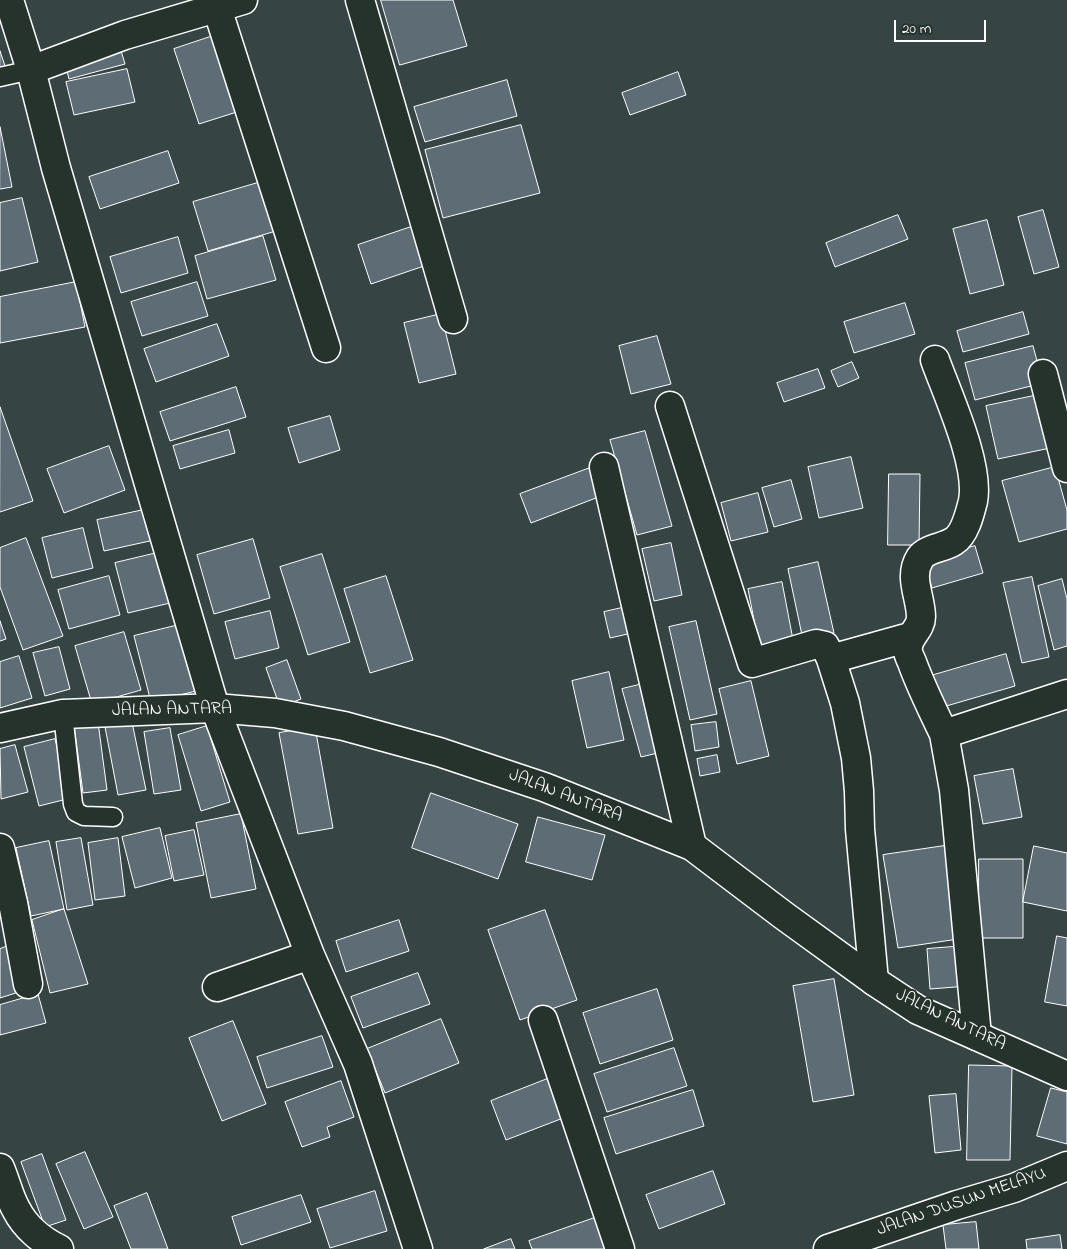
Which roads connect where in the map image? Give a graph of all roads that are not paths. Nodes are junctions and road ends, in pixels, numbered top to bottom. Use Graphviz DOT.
graph roads {
  1 [pos="9,0"];
  2 [pos="360,0"];
  3 [pos="230,4"];
  4 [pos="31,70"];
  5 [pos="0,77"];
  6 [pos="453,319"];
  7 [pos="326,348"];
  8 [pos="935,360"];
  9 [pos="1043,374"];
  10 [pos="670,406"];
  11 [pos="604,467"];
  12 [pos="1067,468"];
  13 [pos="910,637"];
  14 [pos="831,659"];
  15 [pos="1067,694"];
  16 [pos="215,708"];
  17 [pos="63,714"];
  18 [pos="0,728"];
  19 [pos="944,734"];
  20 [pos="113,817"];
  21 [pos="692,846"];
  22 [pos="0,848"];
  23 [pos="310,955"];
  24 [pos="874,981"];
  25 [pos="28,984"];
  26 [pos="217,987"];
  27 [pos="543,1020"];
  28 [pos="977,1036"];
  29 [pos="1067,1076"];
  30 [pos="1067,1166"];
  31 [pos="0,1168"];
  32 [pos="59,1249"];
  33 [pos="418,1249"];
  34 [pos="620,1249"];
  35 [pos="828,1249"];
  1 -- 4 [label="street"];
  2 -- 6 [label="street"];
  3 -- 4 [label="street"];
  3 -- 7 [label="street"];
  4 -- 5 [label="lane"];
  4 -- 16 [label="street"];
  8 -- 13 [label="street"];
  9 -- 12 [label="street"];
  10 -- 14 [label="street"];
  11 -- 21 [label="street"];
  13 -- 14 [label="street"];
  13 -- 19 [label="street"];
  14 -- 24 [label="street"];
  15 -- 19 [label="street"];
  16 -- 17 [label="street, JALAN ANTARA"];
  16 -- 21 [label="street, JALAN ANTARA"];
  16 -- 23 [label="street"];
  17 -- 18 [label="street, JALAN ANTARA"];
  17 -- 20 [label="lane"];
  19 -- 28 [label="street"];
  21 -- 24 [label="street, JALAN ANTARA"];
  22 -- 25 [label="street"];
  23 -- 26 [label="street"];
  23 -- 33 [label="street"];
  24 -- 28 [label="street, JALAN ANTARA"];
  27 -- 34 [label="street"];
  28 -- 29 [label="street, JALAN ANTARA"];
  30 -- 35 [label="street, JALAN DUSUN MELAYU"];
  31 -- 32 [label="street"];
}
